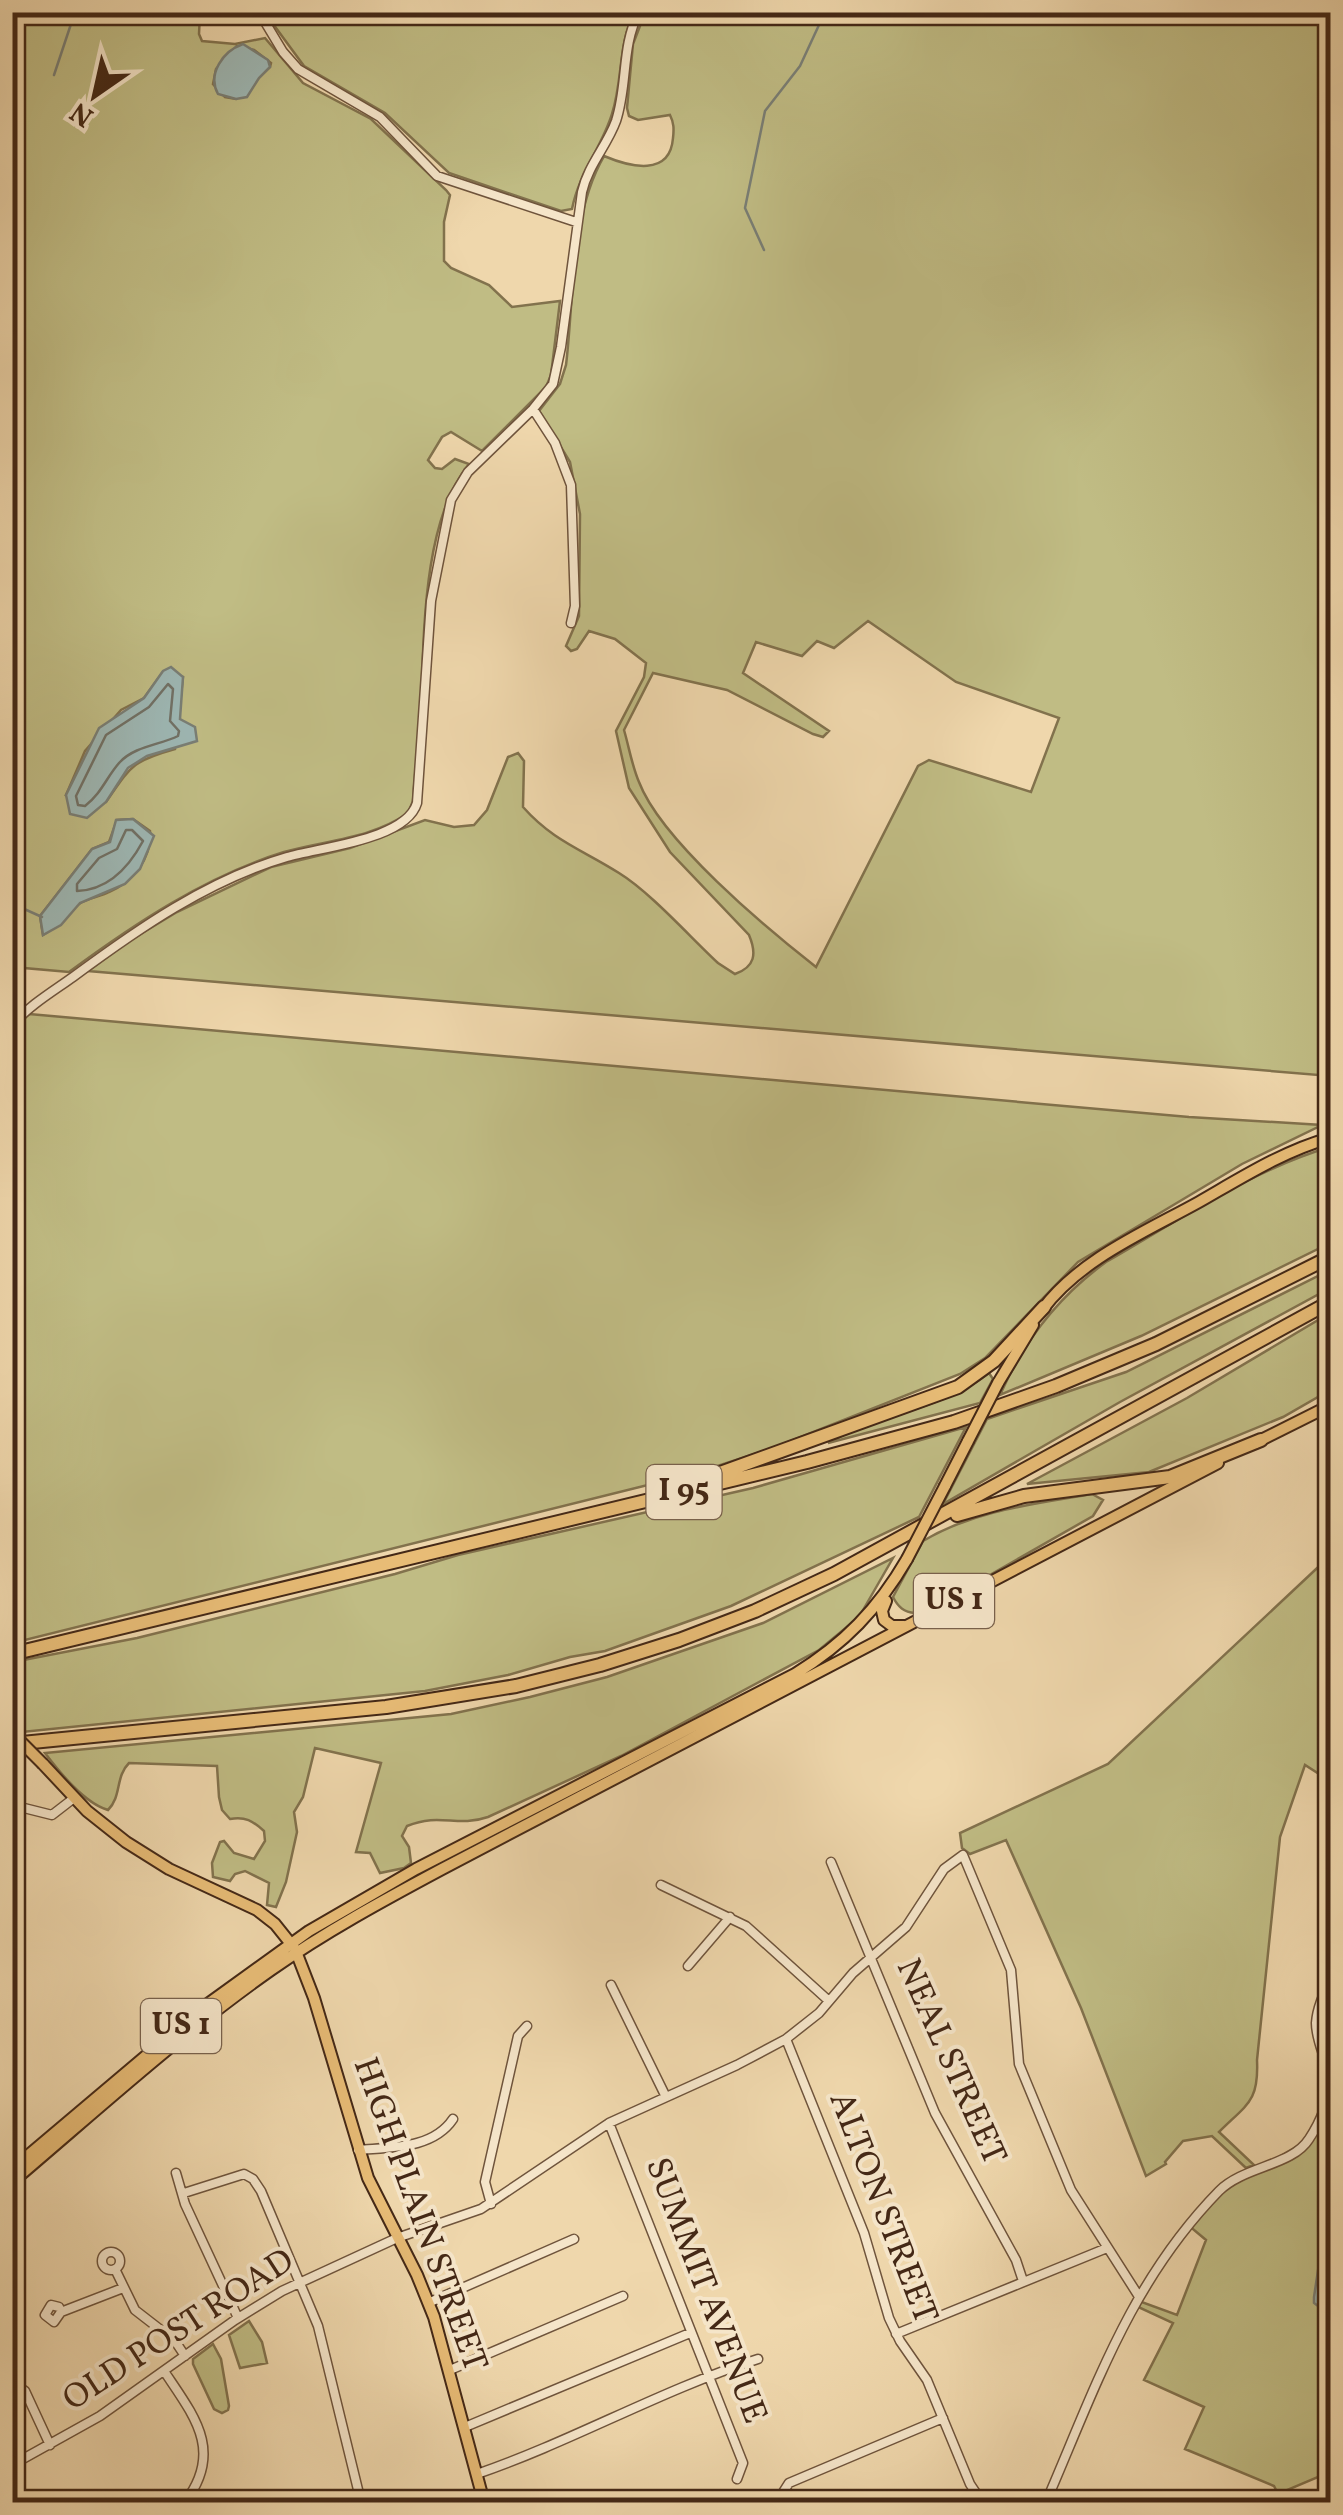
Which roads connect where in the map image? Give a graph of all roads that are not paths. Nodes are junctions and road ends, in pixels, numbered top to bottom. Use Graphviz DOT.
graph roads {
  1 [pos="259,12"];
  2 [pos="639,12"];
  3 [pos="576,222"];
  4 [pos="533,409"];
  5 [pos="571,623"];
  6 [pos="12,1024"];
  7 [pos="1330,1138"];
  8 [pos="1330,1257"];
  9 [pos="1330,1302"];
  10 [pos="1044,1307"];
  11 [pos="1328,1405"];
  12 [pos="1262,1440"];
  13 [pos="651,1500"];
  14 [pos="922,1526"];
  15 [pos="897,1577"];
  16 [pos="910,1624"];
  17 [pos="12,1654"];
  18 [pos="12,1734"];
  19 [pos="12,1744"];
  20 [pos="74,1798"];
  21 [pos="12,1805"];
  22 [pos="831,1862"];
  23 [pos="660,1885"];
  24 [pos="730,1917"];
  25 [pos="294,1948"];
  26 [pos="872,1955"];
  27 [pos="688,1966"];
  28 [pos="1330,1980"];
  29 [pos="611,1985"];
  30 [pos="829,2002"];
  31 [pos="527,2026"];
  32 [pos="786,2039"];
  33 [pos="666,2095"];
  34 [pos="454,2119"];
  35 [pos="608,2122"];
  36 [pos="358,2150"];
  37 [pos="12,2170"];
  38 [pos="176,2173"];
  39 [pos="12,2182"];
  40 [pos="184,2193"];
  41 [pos="490,2204"];
  42 [pos="398,2238"];
  43 [pos="574,2239"];
  44 [pos="1107,2248"];
  45 [pos="115,2269"];
  46 [pos="300,2282"];
  47 [pos="1023,2282"];
  48 [pos="123,2288"];
  49 [pos="1138,2295"];
  50 [pos="623,2296"];
  51 [pos="428,2303"];
  52 [pos="62,2312"];
  53 [pos="238,2318"];
  54 [pos="690,2333"];
  55 [pos="896,2334"];
  56 [pos="185,2356"];
  57 [pos="758,2359"];
  58 [pos="450,2370"];
  59 [pos="164,2371"];
  60 [pos="707,2375"];
  61 [pos="12,2382"];
  62 [pos="942,2418"];
  63 [pos="465,2427"];
  64 [pos="50,2445"];
  65 [pos="12,2465"];
  66 [pos="476,2474"];
  67 [pos="737,2480"];
  68 [pos="980,2500"];
  69 [pos="185,2502"];
  70 [pos="361,2502"];
  71 [pos="484,2502"];
  72 [pos="784,2502"];
  73 [pos="966,2502"];
  74 [pos="1046,2502"];
  1 -- 3 [label="street"];
  2 -- 3 [label="street"];
  3 -- 4 [label="street"];
  4 -- 5 [label="street"];
  4 -- 6 [label="street"];
  7 -- 10 [label="main road, US 1"];
  8 -- 13 [label="highway, I 95"];
  9 -- 14 [label="highway"];
  10 -- 13 [label="highway"];
  10 -- 15 [label="main road, US 1, bridge"];
  11 -- 12 [label="main road, US 1"];
  12 -- 14 [label="highway"];
  12 -- 16 [label="main road, US 1"];
  13 -- 17 [label="highway, I 95"];
  14 -- 19 [label="highway"];
  15 -- 16 [label="main road"];
  15 -- 25 [label="main road, US 1"];
  16 -- 25 [label="main road, US 1"];
  18 -- 20 [label="main road, HIGH PLAIN STREET, bridge"];
  20 -- 21 [label="street"];
  20 -- 25 [label="main road, HIGH PLAIN STREET"];
  22 -- 26 [label="street, NEAL STREET"];
  23 -- 24 [label="street"];
  24 -- 27 [label="street"];
  24 -- 30 [label="street"];
  25 -- 36 [label="main road, HIGH PLAIN STREET"];
  25 -- 37 [label="main road, US 1"];
  25 -- 39 [label="main road, US 1"];
  26 -- 30 [label="street, OLD POST ROAD"];
  26 -- 44 [label="street, OLD POST ROAD"];
  26 -- 47 [label="street, NEAL STREET"];
  28 -- 49 [label="street"];
  29 -- 33 [label="street"];
  30 -- 32 [label="street, OLD POST ROAD"];
  31 -- 41 [label="street"];
  32 -- 33 [label="street, OLD POST ROAD"];
  32 -- 55 [label="street, ALTON STREET"];
  33 -- 35 [label="street, OLD POST ROAD"];
  34 -- 36 [label="street"];
  35 -- 41 [label="street, OLD POST ROAD"];
  35 -- 54 [label="street, SUMMIT AVENUE"];
  36 -- 42 [label="main road, HIGH PLAIN STREET"];
  38 -- 40 [label="street"];
  40 -- 46 [label="street"];
  40 -- 53 [label="street"];
  41 -- 42 [label="street, OLD POST ROAD"];
  42 -- 46 [label="street, OLD POST ROAD"];
  42 -- 51 [label="main road, HIGH PLAIN STREET"];
  43 -- 51 [label="street"];
  44 -- 47 [label="street"];
  44 -- 49 [label="street"];
  45 -- 48 [label="street"];
  46 -- 53 [label="street, OLD POST ROAD"];
  46 -- 70 [label="street"];
  47 -- 55 [label="street"];
  48 -- 52 [label="street"];
  48 -- 56 [label="street"];
  49 -- 74 [label="street"];
  50 -- 58 [label="street"];
  51 -- 58 [label="main road, HIGH PLAIN STREET"];
  53 -- 56 [label="street, OLD POST ROAD"];
  54 -- 60 [label="street, SUMMIT AVENUE"];
  54 -- 63 [label="street"];
  55 -- 62 [label="street, ALTON STREET"];
  56 -- 59 [label="street, OLD POST ROAD"];
  57 -- 60 [label="street"];
  58 -- 63 [label="main road, HIGH PLAIN STREET"];
  59 -- 64 [label="street, OLD POST ROAD"];
  59 -- 69 [label="street"];
  60 -- 66 [label="street"];
  60 -- 67 [label="street, SUMMIT AVENUE"];
  61 -- 64 [label="street"];
  62 -- 68 [label="street, ALTON STREET"];
  62 -- 72 [label="street"];
  63 -- 66 [label="main road, HIGH PLAIN STREET"];
  64 -- 65 [label="street, OLD POST ROAD"];
  66 -- 71 [label="main road, HIGH PLAIN STREET"];
  68 -- 73 [label="street"];
}
